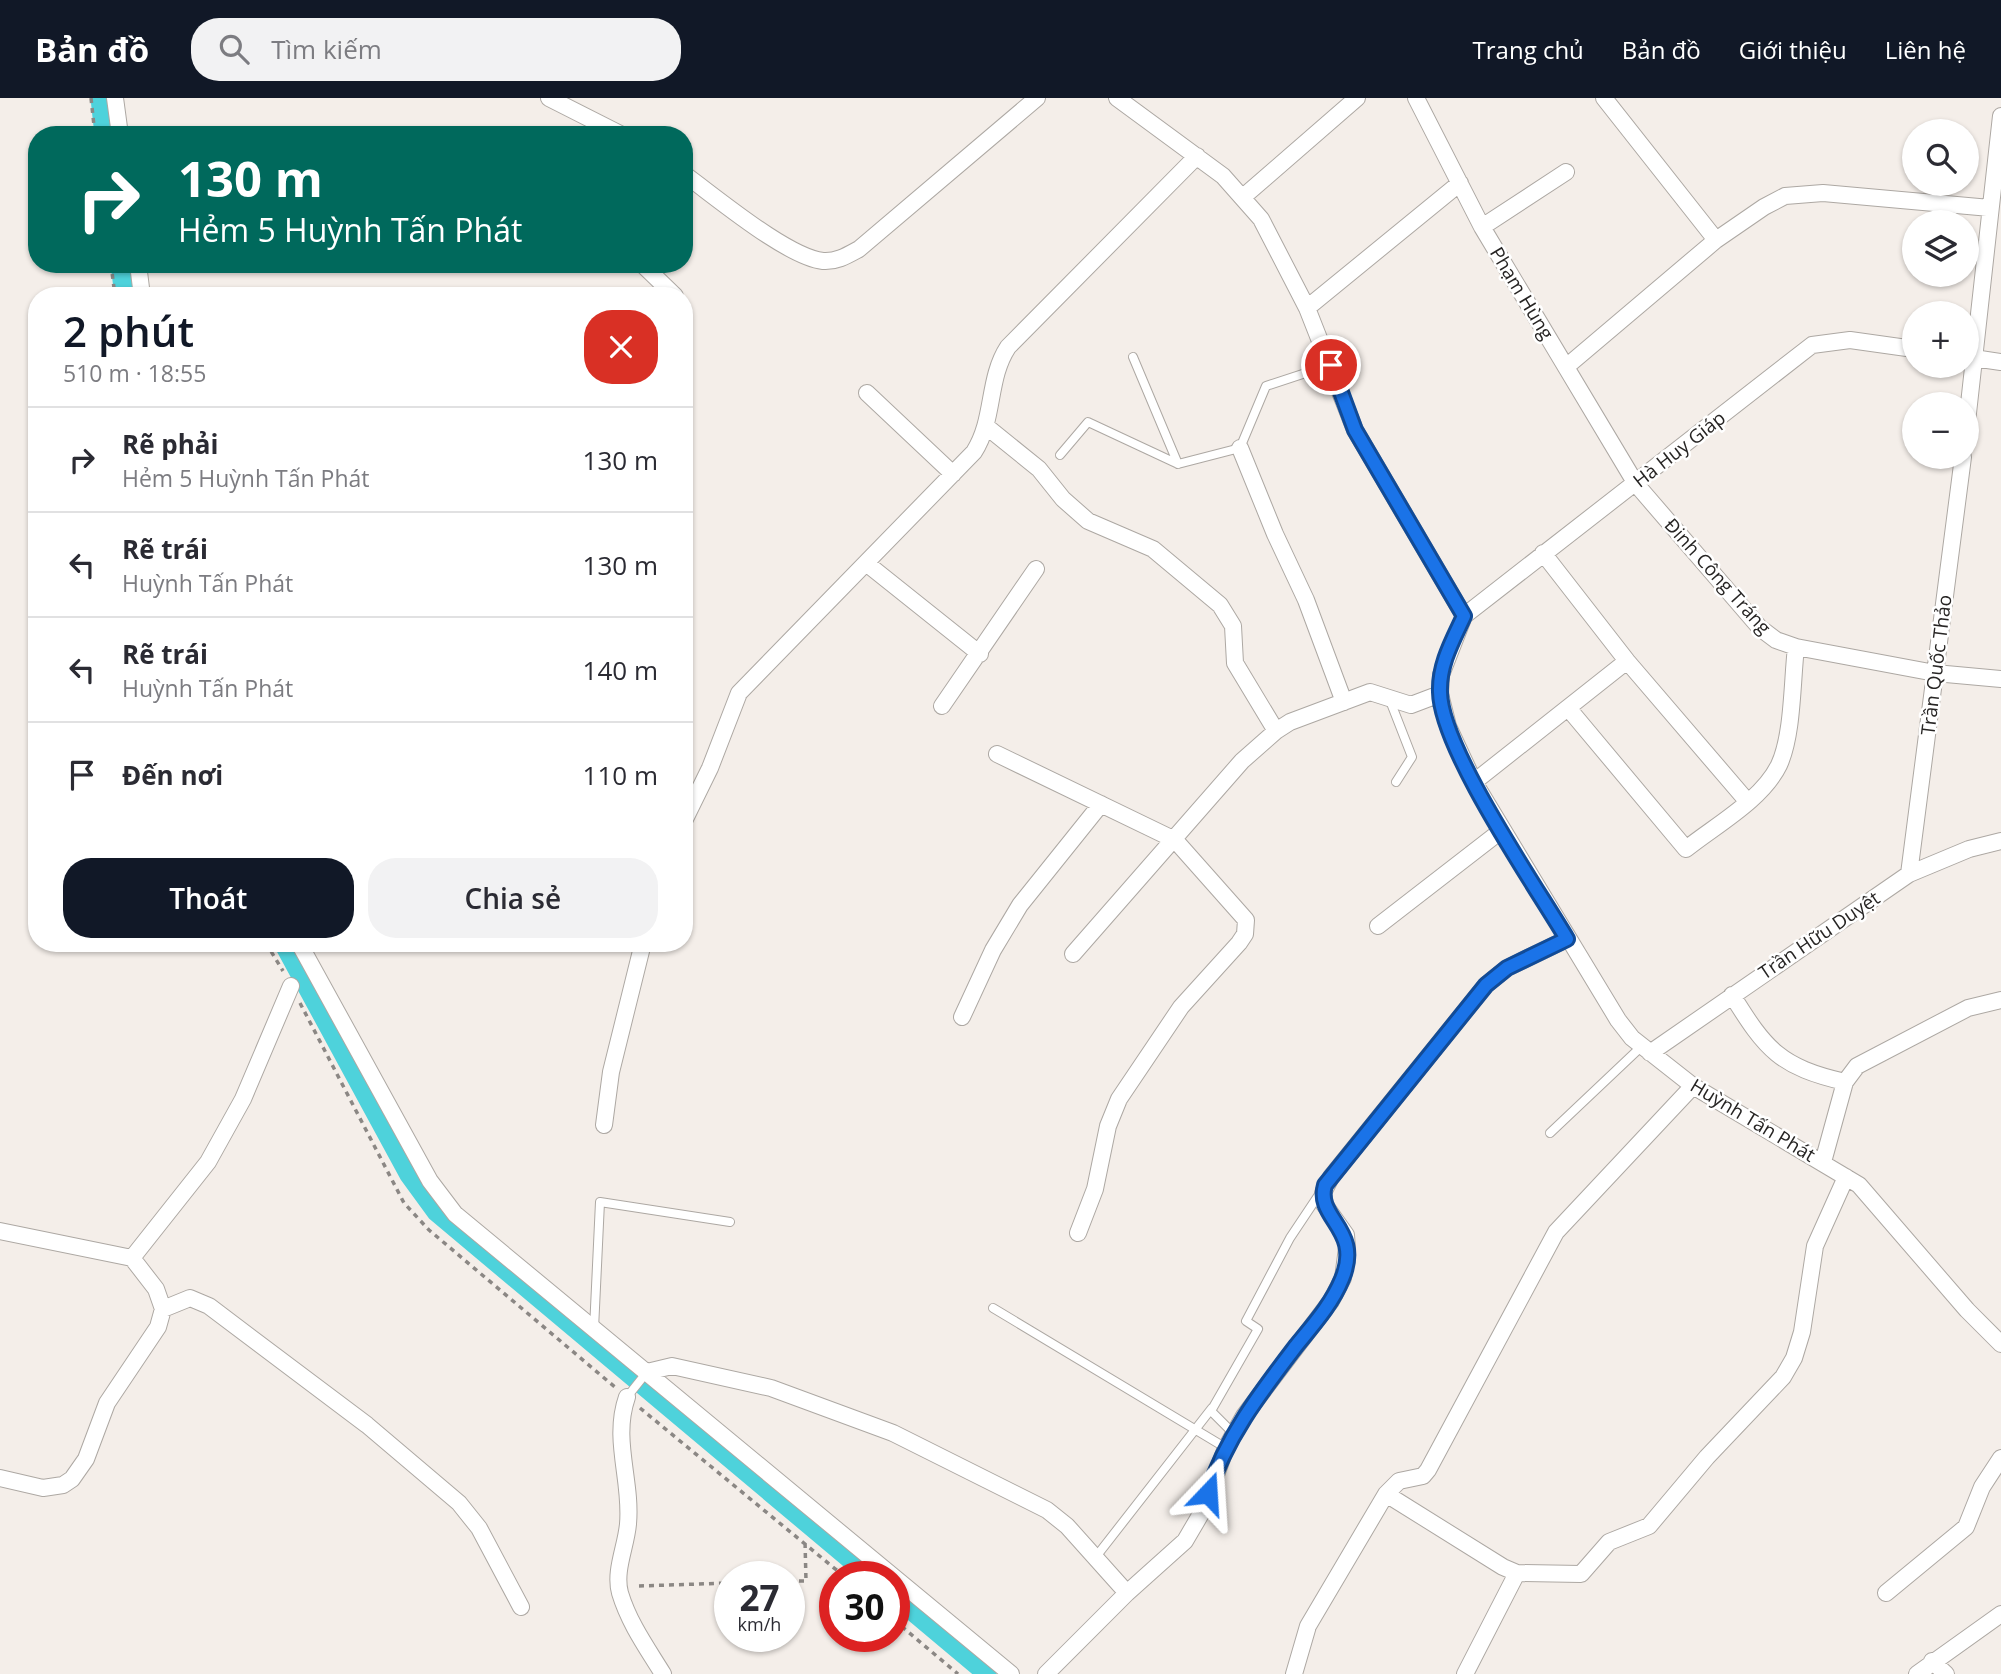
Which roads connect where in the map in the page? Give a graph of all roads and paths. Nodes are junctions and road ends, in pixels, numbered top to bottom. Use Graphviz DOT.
graph roads {
  1 [pos="90,98"];
  2 [pos="116,98"];
  3 [pos="549,98"];
  4 [pos="1037,98"];
  5 [pos="1117,98"];
  6 [pos="1357,98"];
  7 [pos="1416,98"];
  8 [pos="1612,101"];
  9 [pos="2001,116"];
  10 [pos="94,126"];
  11 [pos="119,126"];
  12 [pos="588,126"];
  13 [pos="1197,156"];
  14 [pos="1566,172"];
  15 [pos="693,180"];
  16 [pos="1460,183"];
  17 [pos="1243,197"];
  18 [pos="1996,209"];
  19 [pos="1482,227"];
  20 [pos="1716,240"];
  21 [pos="651,273"];
  22 [pos="666,287"];
  23 [pos="1307,308"];
  24 [pos="1979,310"];
  25 [pos="1902,347"];
  26 [pos="1133,357"];
  27 [pos="1979,359"];
  28 [pos="2001,362"];
  29 [pos="1331,365"];
  30 [pos="1566,367"];
  31 [pos="867,393"];
  32 [pos="987,427"];
  33 [pos="1240,448"];
  34 [pos="1060,455"];
  35 [pos="1178,464"];
  36 [pos="1960,469"];
  37 [pos="953,474"];
  38 [pos="1636,484"];
  39 [pos="1543,553"];
  40 [pos="866,563"];
  41 [pos="1036,569"];
  42 [pos="1464,616"];
  43 [pos="1796,647"];
  44 [pos="979,654"];
  45 [pos="1628,661"];
  46 [pos="1935,673"];
  47 [pos="2001,679"];
  48 [pos="1440,694"];
  49 [pos="1389,698"];
  50 [pos="1344,702"];
  51 [pos="942,706"];
  52 [pos="1569,708"];
  53 [pos="1276,731"];
  54 [pos="997,754"];
  55 [pos="1396,782"];
  56 [pos="1474,782"];
  57 [pos="1747,801"];
  58 [pos="693,803"];
  59 [pos="1101,804"];
  60 [pos="1502,830"];
  61 [pos="1175,841"];
  62 [pos="2001,841"];
  63 [pos="1909,874"];
  64 [pos="1378,926"];
  65 [pos="1567,939"];
  66 [pos="309,952"];
  67 [pos="641,952"];
  68 [pos="1073,954"];
  69 [pos="291,986"];
  70 [pos="1732,995"];
  71 [pos="2001,1000"];
  72 [pos="962,1017"];
  73 [pos="1646,1049"];
  74 [pos="1845,1082"];
  75 [pos="1693,1086"];
  76 [pos="604,1125"];
  77 [pos="1550,1133"];
  78 [pos="1823,1162"];
  79 [pos="1846,1177"];
  80 [pos="1325,1185"];
  81 [pos="730,1223"];
  82 [pos="0,1231"];
  83 [pos="1078,1233"];
  84 [pos="132,1258"];
  85 [pos="993,1308"];
  86 [pos="163,1309"];
  87 [pos="594,1329"];
  88 [pos="2001,1344"];
  89 [pos="647,1372"];
  90 [pos="627,1397"];
  91 [pos="1214,1405"];
  92 [pos="1193,1429"];
  93 [pos="1230,1441"];
  94 [pos="2001,1458"];
  95 [pos="0,1478"];
  96 [pos="1386,1494"];
  97 [pos="805,1541"];
  98 [pos="1095,1558"];
  99 [pos="1517,1573"];
  100 [pos="805,1581"];
  101 [pos="714,1584"];
  102 [pos="639,1586"];
  103 [pos="1127,1593"];
  104 [pos="1886,1593"];
  105 [pos="521,1607"];
  106 [pos="2001,1614"];
  107 [pos="910,1634"];
  108 [pos="1932,1661"];
  109 [pos="663,1674"];
  110 [pos="958,1674"];
  111 [pos="1011,1674"];
  112 [pos="1046,1674"];
  113 [pos="1294,1674"];
  114 [pos="1465,1674"];
  115 [pos="1917,1674"];
  116 [pos="1946,1674"];
  1 -- 10 [label="path"];
  2 -- 11 [label="street"];
  3 -- 12 [label="street"];
  4 -- 15 [label="street"];
  5 -- 13 [label="street"];
  6 -- 17 [label="street"];
  7 -- 16 [label="street, Phạm Hùng"];
  8 -- 20 [label="street"];
  9 -- 18 [label="street"];
  13 -- 17 [label="street"];
  13 -- 32 [label="street"];
  14 -- 19 [label="street"];
  16 -- 19 [label="street, Phạm Hùng"];
  16 -- 23 [label="street"];
  17 -- 23 [label="street"];
  18 -- 20 [label="street"];
  18 -- 24 [label="street"];
  19 -- 30 [label="street, Phạm Hùng"];
  20 -- 30 [label="street"];
  21 -- 22 [label="street"];
  23 -- 29 [label="street"];
  25 -- 38 [label="street, Hà Huy Giáp"];
  26 -- 35 [label="lane"];
  27 -- 28 [label="street"];
  29 -- 33 [label="lane"];
  29 -- 42 [label="street"];
  30 -- 38 [label="street, Phạm Hùng"];
  31 -- 37 [label="street"];
  32 -- 37 [label="street"];
  32 -- 53 [label="street"];
  33 -- 35 [label="lane"];
  33 -- 50 [label="street"];
  34 -- 35 [label="lane"];
  36 -- 46 [label="street, Trần Quốc Thảo"];
  37 -- 40 [label="street"];
  38 -- 39 [label="street, Hà Huy Giáp"];
  38 -- 43 [label="street, Đinh Công Tráng"];
  39 -- 42 [label="street, Hà Huy Giáp"];
  39 -- 45 [label="street"];
  40 -- 44 [label="street"];
  40 -- 58 [label="street"];
  41 -- 44 [label="street"];
  42 -- 48 [label="street, Huỳnh Tấn Phát"];
  43 -- 46 [label="street, Đinh Công Tráng"];
  43 -- 57 [label="street"];
  44 -- 51 [label="street"];
  45 -- 52 [label="street"];
  45 -- 57 [label="street"];
  46 -- 47 [label="street, Đinh Công Tráng"];
  46 -- 63 [label="street, Trần Quốc Thảo"];
  48 -- 49 [label="street"];
  48 -- 56 [label="street, Huỳnh Tấn Phát"];
  49 -- 50 [label="street"];
  49 -- 55 [label="lane"];
  50 -- 53 [label="street"];
  52 -- 56 [label="street"];
  52 -- 57 [label="street"];
  53 -- 61 [label="street"];
  54 -- 59 [label="street"];
  56 -- 60 [label="street, Huỳnh Tấn Phát"];
  59 -- 61 [label="street"];
  59 -- 72 [label="street"];
  60 -- 64 [label="street"];
  60 -- 65 [label="street, Huỳnh Tấn Phát"];
  61 -- 68 [label="street"];
  61 -- 83 [label="street"];
  62 -- 63 [label="street, Trần Hữu Duyệt"];
  63 -- 70 [label="street, Trần Hữu Duyệt"];
  65 -- 73 [label="street, Huỳnh Tấn Phát"];
  65 -- 80 [label="street"];
  66 -- 87 [label="street"];
  67 -- 76 [label="street"];
  69 -- 84 [label="street"];
  70 -- 73 [label="street, Trần Hữu Duyệt"];
  70 -- 74 [label="street"];
  71 -- 74 [label="street"];
  73 -- 75 [label="street, Huỳnh Tấn Phát"];
  73 -- 77 [label="lane"];
  74 -- 78 [label="street"];
  75 -- 78 [label="street, Huỳnh Tấn Phát"];
  75 -- 96 [label="street"];
  78 -- 79 [label="street, Huỳnh Tấn Phát"];
  79 -- 88 [label="street, Huỳnh Tấn Phát"];
  79 -- 99 [label="street"];
  80 -- 91 [label="lane"];
  80 -- 93 [label="street"];
  81 -- 87 [label="lane"];
  82 -- 84 [label="street"];
  84 -- 86 [label="street"];
  85 -- 92 [label="lane"];
  86 -- 95 [label="street"];
  86 -- 105 [label="street"];
  87 -- 89 [label="street"];
  89 -- 90 [label="lane"];
  89 -- 98 [label="street"];
  89 -- 111 [label="street"];
  90 -- 109 [label="street"];
  91 -- 92 [label="lane"];
  91 -- 93 [label="lane"];
  92 -- 93 [label="lane"];
  92 -- 98 [label="lane"];
  93 -- 103 [label="street"];
  94 -- 104 [label="street"];
  96 -- 99 [label="street"];
  96 -- 113 [label="street"];
  97 -- 100 [label="path"];
  98 -- 103 [label="street"];
  99 -- 114 [label="street"];
  101 -- 102 [label="path"];
  103 -- 112 [label="street"];
  106 -- 108 [label="street"];
  107 -- 110 [label="path"];
  108 -- 115 [label="street"];
  108 -- 116 [label="street"];
}
